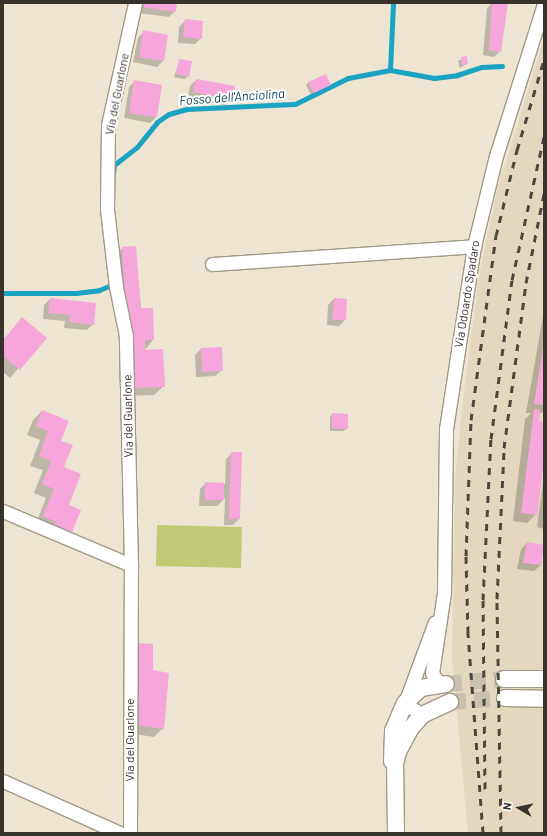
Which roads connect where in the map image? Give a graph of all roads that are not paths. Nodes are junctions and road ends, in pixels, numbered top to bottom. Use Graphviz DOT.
graph roads {
  1 [pos="135,3"];
  2 [pos="544,4"];
  3 [pos="474,246"];
  4 [pos="212,264"];
  5 [pos="3,511"];
  6 [pos="131,565"];
  7 [pos="444,593"];
  8 [pos="504,679"];
  9 [pos="544,679"];
  10 [pos="446,684"];
  11 [pos="505,698"];
  12 [pos="544,699"];
  13 [pos="405,702"];
  14 [pos="450,702"];
  15 [pos="422,716"];
  16 [pos="395,777"];
  17 [pos="3,781"];
  18 [pos="120,833"];
  19 [pos="130,833"];
  20 [pos="396,833"];
  1 -- 6 [label="street, Via del Guarlone"];
  2 -- 3 [label="street, Via Odoardo Spadaro"];
  3 -- 4 [label="street"];
  3 -- 7 [label="street, Via Odoardo Spadaro"];
  5 -- 6 [label="street"];
  6 -- 19 [label="street, Via del Guarlone"];
  7 -- 10 [label="street, Via Odoardo Spadaro"];
  7 -- 13 [label="street, Via Odoardo Spadaro"];
  8 -- 9 [label="street"];
  10 -- 13 [label="street"];
  11 -- 12 [label="street"];
  13 -- 15 [label="street"];
  13 -- 16 [label="street"];
  14 -- 15 [label="street"];
  15 -- 16 [label="street"];
  16 -- 20 [label="street"];
  17 -- 18 [label="street"];
}
